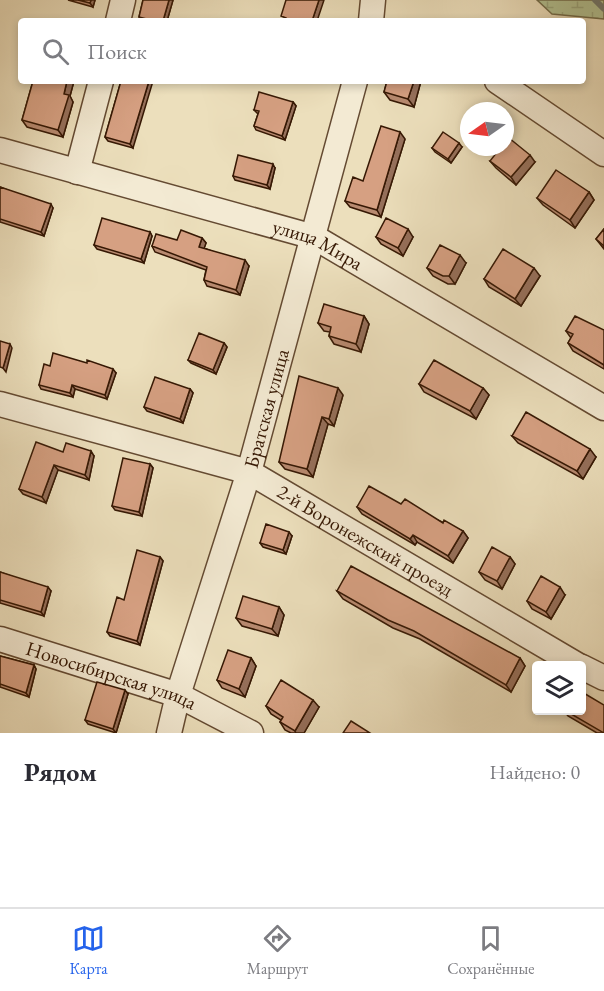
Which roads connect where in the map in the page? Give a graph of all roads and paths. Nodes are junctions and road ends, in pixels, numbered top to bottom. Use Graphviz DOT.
graph roads {
  1 [pos="123,0"];
  2 [pos="373,0"];
  3 [pos="119,18"];
  4 [pos="371,18"];
  5 [pos="100,84"];
  6 [pos="354,84"];
  7 [pos="501,84"];
  8 [pos="0,150"];
  9 [pos="604,154"];
  10 [pos="77,172"];
  11 [pos="314,237"];
  12 [pos="0,404"];
  13 [pos="604,408"];
  14 [pos="249,472"];
  15 [pos="0,639"];
  16 [pos="571,661"];
  17 [pos="586,669"];
  18 [pos="604,678"];
  19 [pos="178,695"];
  20 [pos="169,733"];
  21 [pos="251,733"];
  1 -- 3 [label="street"];
  2 -- 4 [label="street"];
  5 -- 10 [label="street"];
  6 -- 11 [label="street, Братская улица"];
  7 -- 9 [label="street"];
  8 -- 10 [label="street, улица Мира"];
  10 -- 11 [label="street, улица Мира"];
  11 -- 13 [label="street, улица Мира"];
  11 -- 14 [label="street, Братская улица"];
  12 -- 14 [label="street, 2-й Воронежский проезд"];
  14 -- 16 [label="street, 2-й Воронежский проезд"];
  14 -- 19 [label="street, Братская улица"];
  15 -- 19 [label="street, Новосибирская улица"];
  17 -- 18 [label="street, 2-й Воронежский проезд"];
  19 -- 20 [label="street, Братская улица"];
  19 -- 21 [label="street, Новосибирская улица"];
}
